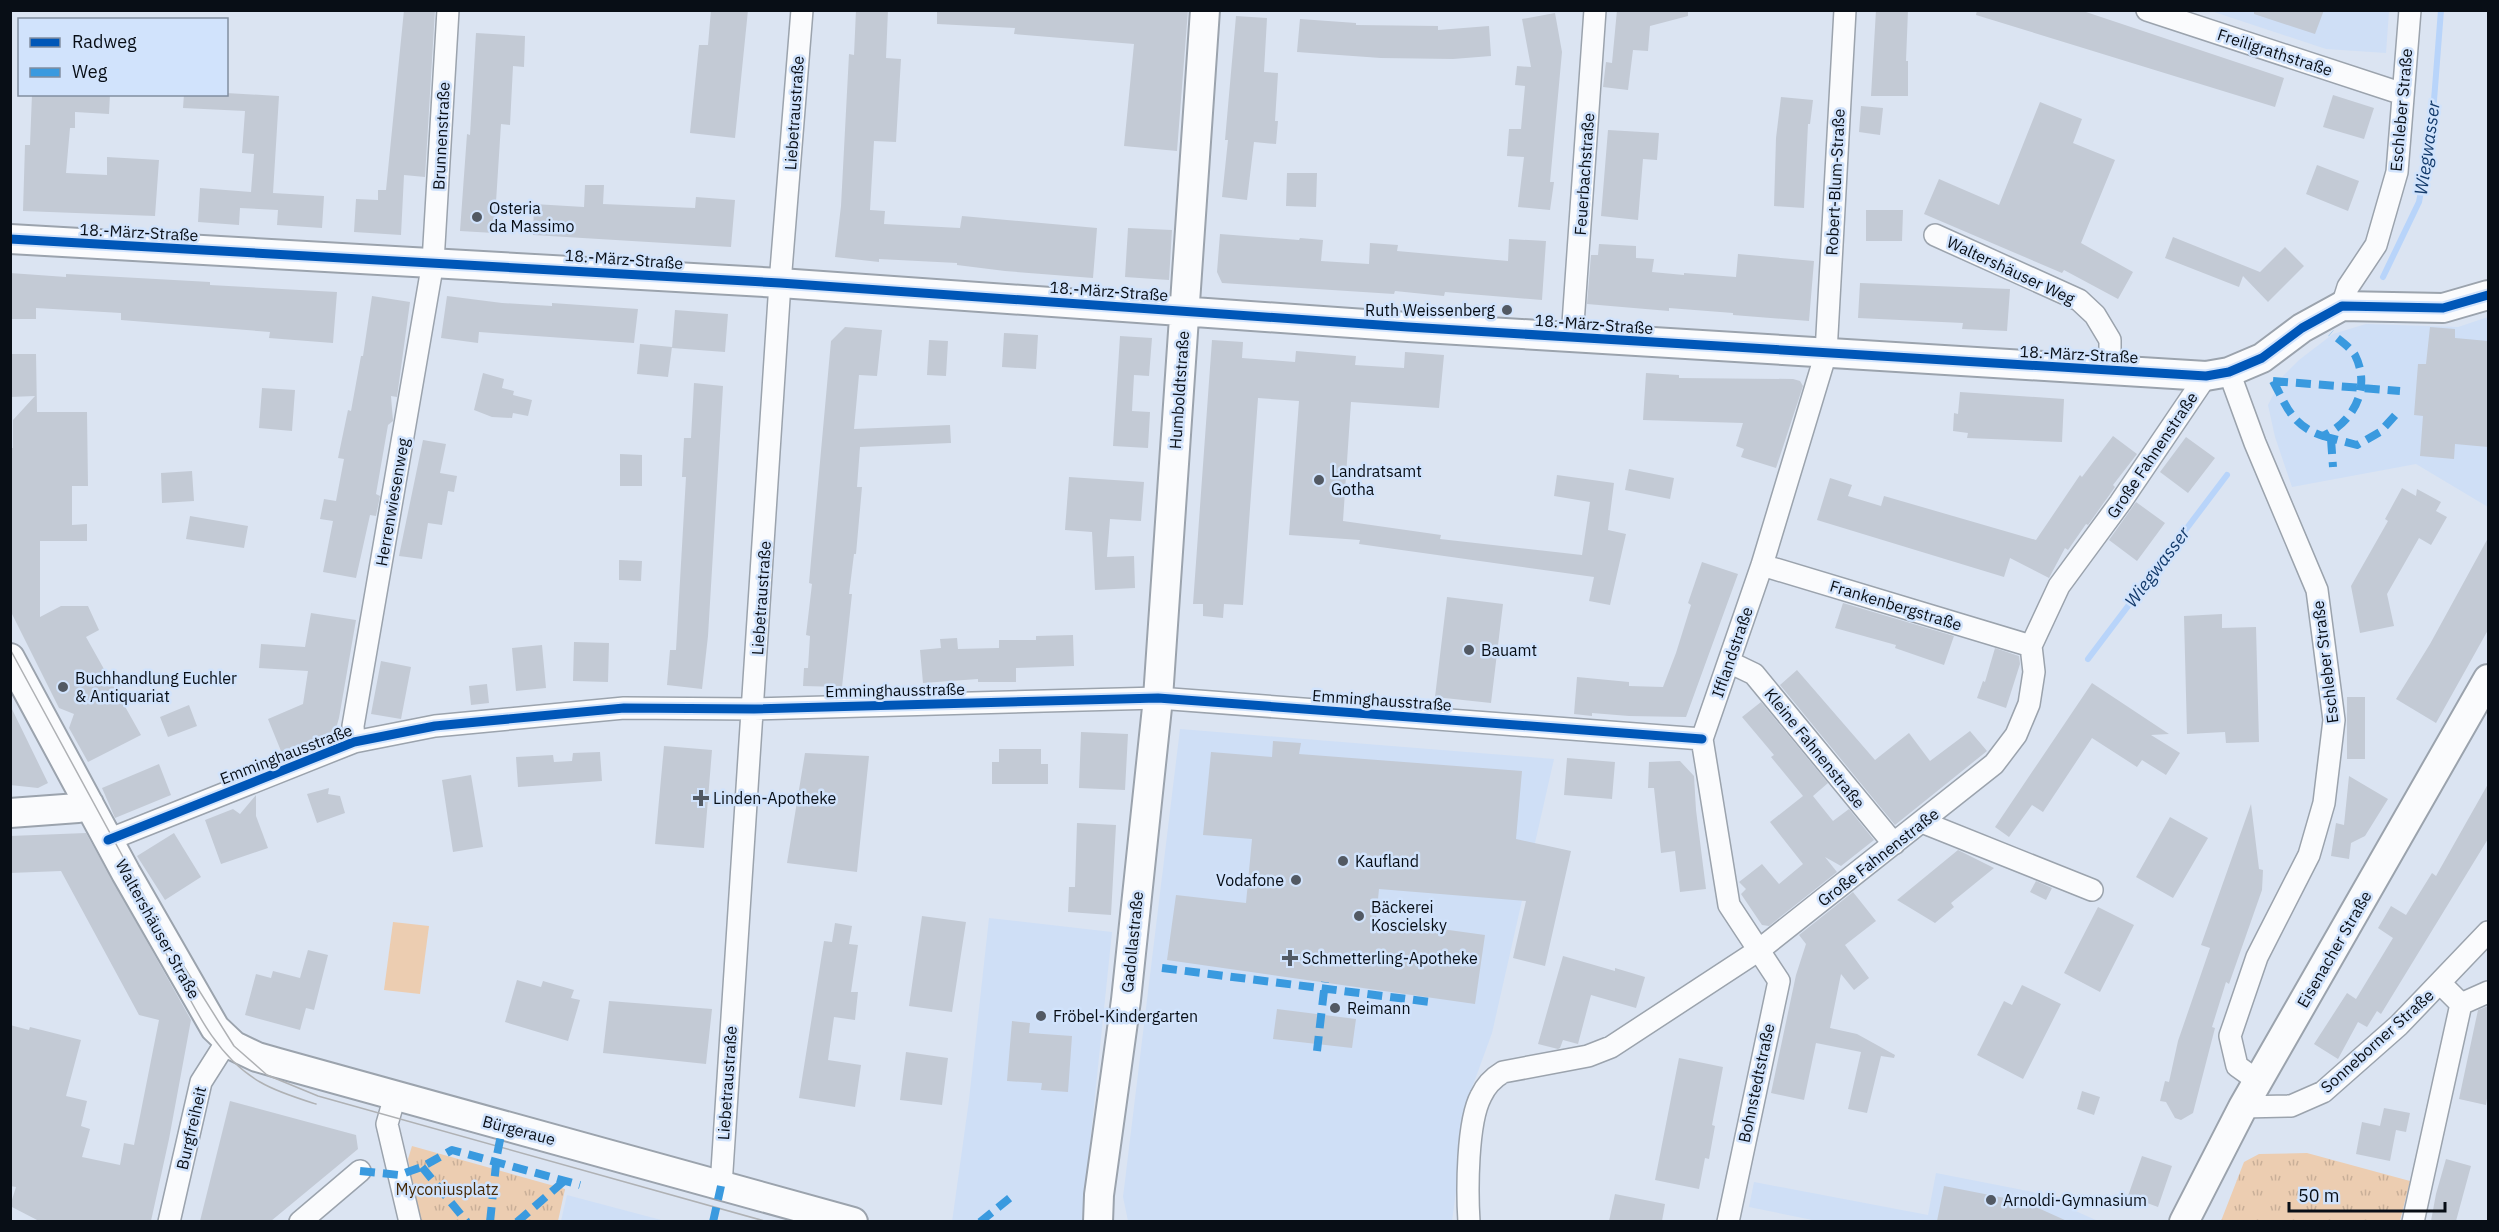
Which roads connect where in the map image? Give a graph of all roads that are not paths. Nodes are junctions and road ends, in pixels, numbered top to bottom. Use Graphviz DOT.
graph roads {
  1 [pos="448,10"];
  2 [pos="802,10"];
  3 [pos="1205,10"];
  4 [pos="1595,10"];
  5 [pos="1845,10"];
  6 [pos="2147,10"];
  7 [pos="2410,10"];
  8 [pos="2403,94"];
  9 [pos="1935,235"];
  10 [pos="10,239"];
  11 [pos="433,262"];
  12 [pos="780,283"];
  13 [pos="2488,295"];
  14 [pos="2342,306"];
  15 [pos="1185,311"];
  16 [pos="1572,338"];
  17 [pos="1826,353"];
  18 [pos="2110,371"];
  19 [pos="2217,374"];
  20 [pos="1762,565"];
  21 [pos="2031,646"];
  22 [pos="10,658"];
  23 [pos="1729,663"];
  24 [pos="2488,679"];
  25 [pos="1158,698"];
  26 [pos="754,709"];
  27 [pos="1702,739"];
  28 [pos="354,742"];
  29 [pos="90,804"];
  30 [pos="10,813"];
  31 [pos="1923,822"];
  32 [pos="108,840"];
  33 [pos="1894,844"];
  34 [pos="2092,890"];
  35 [pos="2488,932"];
  36 [pos="1759,950"];
  37 [pos="2440,983"];
  38 [pos="2488,992"];
  39 [pos="2461,1005"];
  40 [pos="203,1009"];
  41 [pos="227,1041"];
  42 [pos="2258,1081"];
  43 [pos="395,1096"];
  44 [pos="2243,1107"];
  45 [pos="360,1171"];
  46 [pos="721,1186"];
  47 [pos="801,1214"];
  48 [pos="169,1221"];
  49 [pos="300,1221"];
  50 [pos="410,1221"];
  51 [pos="853,1221"];
  52 [pos="1098,1221"];
  53 [pos="1469,1221"];
  54 [pos="1728,1221"];
  55 [pos="2184,1221"];
  56 [pos="2413,1221"];
  1 -- 11 [label="street, Brunnenstraße"];
  2 -- 12 [label="street, Liebetraustraße"];
  3 -- 15 [label="street, Humboldtstraße"];
  4 -- 16 [label="street, Feuerbachstraße"];
  5 -- 17 [label="street, Robert-Blum-Straße"];
  6 -- 8 [label="street, Freiligrathstraße"];
  7 -- 8 [label="street, Eschleber Straße"];
  8 -- 14 [label="street, Eschleber Straße"];
  9 -- 18 [label="street, Waltershäuser Weg"];
  10 -- 11 [label="street, 18.-März-Straße"];
  11 -- 12 [label="street, 18.-März-Straße"];
  11 -- 28 [label="street, Herrenwiesenweg"];
  12 -- 15 [label="street, 18.-März-Straße"];
  12 -- 26 [label="street, Liebetraustraße"];
  13 -- 14 [label="street"];
  14 -- 19 [label="street"];
  15 -- 16 [label="street, 18.-März-Straße"];
  15 -- 25 [label="street, Humboldtstraße"];
  16 -- 17 [label="street, 18.-März-Straße"];
  17 -- 18 [label="street, 18.-März-Straße"];
  17 -- 20 [label="street, Ifflandstraße"];
  18 -- 19 [label="street, 18.-März-Straße"];
  19 -- 21 [label="street, Große Fahnenstraße"];
  19 -- 42 [label="street, Eschleber Straße"];
  20 -- 21 [label="street, Frankenbergstraße"];
  20 -- 23 [label="street, Ifflandstraße"];
  21 -- 31 [label="street, Große Fahnenstraße"];
  22 -- 29 [label="street, Waltershäuser Straße"];
  23 -- 27 [label="street, Ifflandstraße"];
  23 -- 33 [label="street, Kleine Fahnenstraße"];
  24 -- 42 [label="street, Eisenacher Straße"];
  25 -- 26 [label="street, Emminghausstraße"];
  25 -- 27 [label="street, Emminghausstraße"];
  25 -- 52 [label="street, Gadollastraße"];
  26 -- 28 [label="street, Emminghausstraße"];
  26 -- 46 [label="street, Liebetraustraße"];
  27 -- 36 [label="street, Ifflandstraße"];
  28 -- 32 [label="street, Emminghausstraße"];
  29 -- 30 [label="street"];
  29 -- 32 [label="street, Waltershäuser Straße"];
  31 -- 33 [label="street, Große Fahnenstraße"];
  31 -- 34 [label="street"];
  32 -- 40 [label="street, Waltershäuser Straße"];
  33 -- 36 [label="street, Große Fahnenstraße"];
  35 -- 37 [label="street, Sonneborner Straße"];
  36 -- 53 [label="street, Große Fahnenstraße"];
  36 -- 54 [label="street, Bohnstedtstraße"];
  37 -- 39 [label="street, Sonneborner Straße"];
  37 -- 44 [label="street, Sonneborner Straße"];
  38 -- 39 [label="street, Sonneborner Straße"];
  39 -- 56 [label="street"];
  40 -- 41 [label="street, Bürgeraue"];
  41 -- 43 [label="street, Bürgeraue"];
  41 -- 48 [label="street, Burgfreiheit"];
  42 -- 44 [label="street, Eisenacher Straße"];
  43 -- 46 [label="street, Bürgeraue"];
  43 -- 50 [label="street"];
  44 -- 55 [label="street, Eisenacher Straße"];
  45 -- 49 [label="street"];
  46 -- 47 [label="street, Bürgeraue"];
  47 -- 51 [label="street, Bürgeraue"];
}
